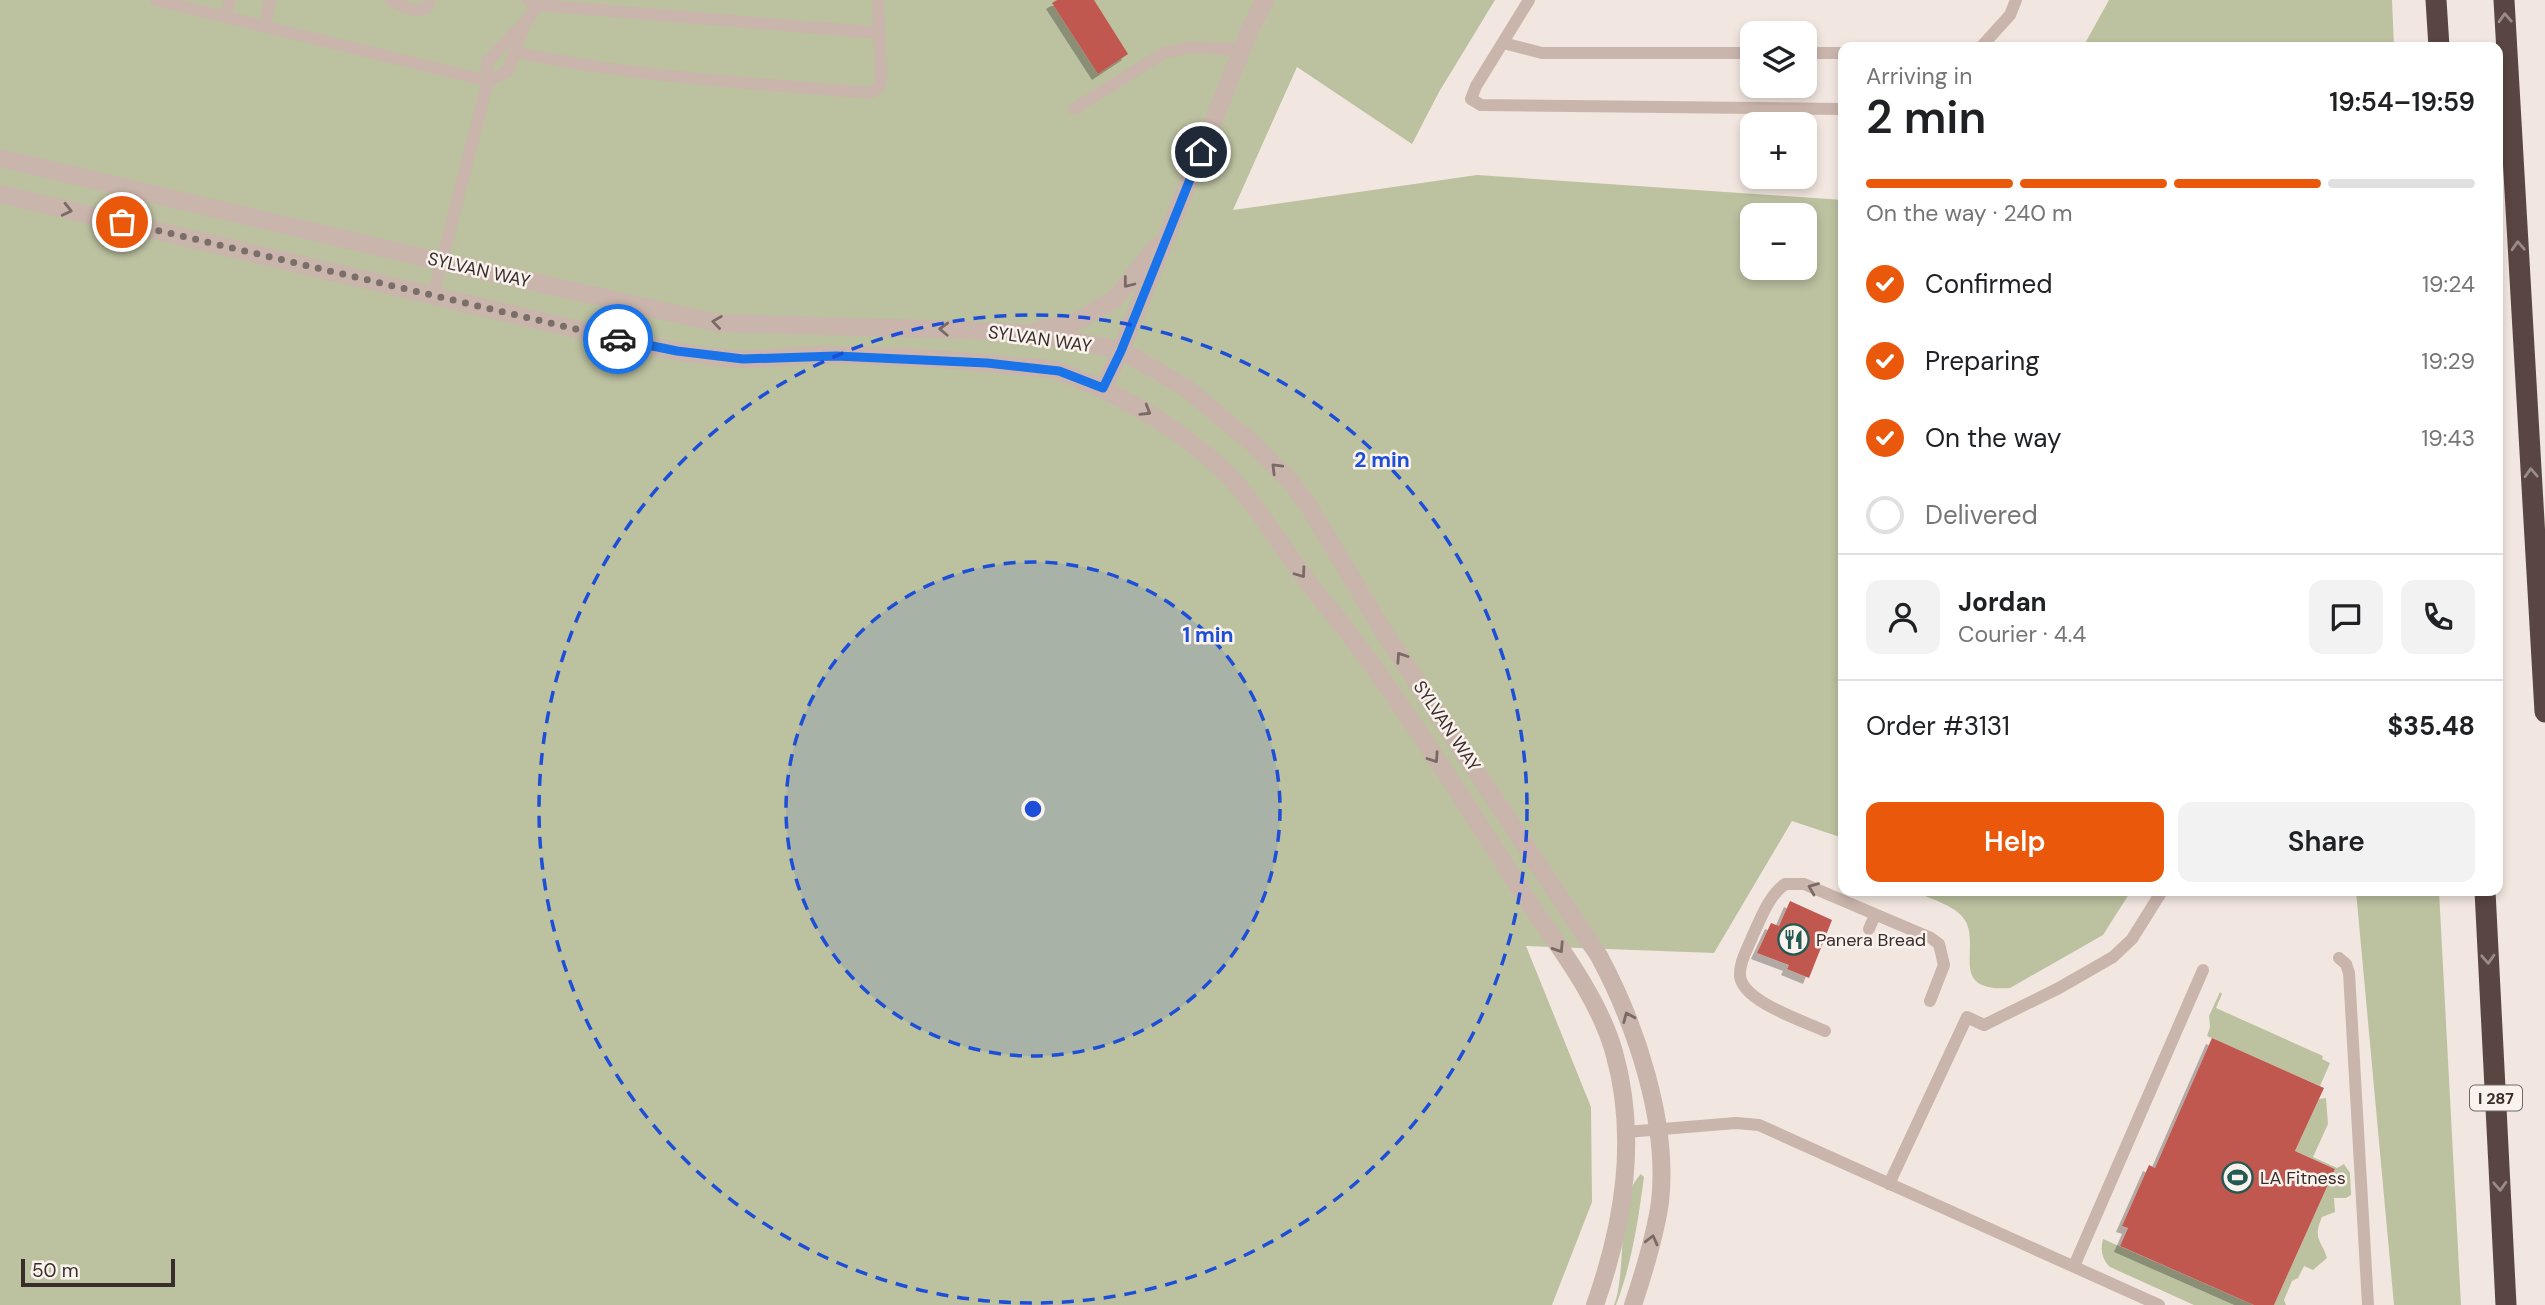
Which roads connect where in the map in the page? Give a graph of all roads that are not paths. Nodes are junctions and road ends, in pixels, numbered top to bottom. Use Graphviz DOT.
graph roads {
  1 [pos="156,0"];
  2 [pos="230,0"];
  3 [pos="270,0"];
  4 [pos="391,0"];
  5 [pos="430,0"];
  6 [pos="878,0"];
  7 [pos="1265,0"];
  8 [pos="1529,0"];
  9 [pos="2015,0"];
  10 [pos="2436,0"];
  11 [pos="2504,0"];
  12 [pos="536,2"];
  13 [pos="226,15"];
  14 [pos="525,23"];
  15 [pos="265,27"];
  16 [pos="880,33"];
  17 [pos="1986,42"];
  18 [pos="2439,42"];
  19 [pos="1503,43"];
  20 [pos="1242,50"];
  21 [pos="515,52"];
  22 [pos="1740,53"];
  23 [pos="1817,53"];
  24 [pos="1838,53"];
  25 [pos="488,81"];
  26 [pos="1074,109"];
  27 [pos="1838,109"];
  28 [pos="0,158"];
  29 [pos="0,194"];
  30 [pos="1170,229"];
  31 [pos="442,262"];
  32 [pos="433,295"];
  33 [pos="1014,333"];
  34 [pos="1121,351"];
  35 [pos="1103,388"];
  36 [pos="2545,712"];
  37 [pos="1498,802"];
  38 [pos="1475,819"];
  39 [pos="2159,896"];
  40 [pos="2485,896"];
  41 [pos="1875,915"];
  42 [pos="1869,929"];
  43 [pos="2339,958"];
  44 [pos="2203,970"];
  45 [pos="1930,1000"];
  46 [pos="1825,1031"];
  47 [pos="1658,1130"];
  48 [pos="1626,1132"];
  49 [pos="1889,1184"];
  50 [pos="2074,1266"];
  51 [pos="1595,1305"];
  52 [pos="1633,1305"];
  53 [pos="2159,1305"];
  54 [pos="2368,1305"];
  55 [pos="2506,1305"];
  1 -- 13 [label="lane"];
  2 -- 13 [label="lane"];
  3 -- 15 [label="lane"];
  4 -- 5 [label="lane"];
  6 -- 16 [label="lane"];
  7 -- 20 [label="street"];
  8 -- 19 [label="lane"];
  9 -- 17 [label="lane"];
  10 -- 18 [label="highway"];
  36 -- 11 [label="highway, one-way"];
  12 -- 14 [label="lane"];
  12 -- 16 [label="lane"];
  13 -- 15 [label="lane"];
  14 -- 21 [label="lane"];
  14 -- 25 [label="lane"];
  15 -- 25 [label="lane"];
  16 -- 21 [label="lane"];
  19 -- 22 [label="lane"];
  19 -- 27 [label="lane"];
  20 -- 26 [label="lane"];
  20 -- 30 [label="street"];
  21 -- 25 [label="lane"];
  23 -- 24 [label="lane"];
  25 -- 31 [label="lane"];
  28 -- 31 [label="street, SYLVAN WAY"];
  29 -- 32 [label="street, SYLVAN WAY, one-way"];
  30 -- 33 [label="street, one-way"];
  30 -- 34 [label="street"];
  31 -- 32 [label="lane"];
  33 -- 31 [label="street, SYLVAN WAY, one-way"];
  32 -- 35 [label="street, SYLVAN WAY"];
  33 -- 34 [label="street, SYLVAN WAY"];
  34 -- 35 [label="street"];
  37 -- 34 [label="street, SYLVAN WAY, one-way"];
  35 -- 38 [label="street, SYLVAN WAY, one-way"];
  37 -- 38 [label="street"];
  47 -- 37 [label="street, SYLVAN WAY, one-way"];
  38 -- 48 [label="street, SYLVAN WAY, one-way"];
  39 -- 49 [label="lane"];
  40 -- 55 [label="highway, I 287, one-way"];
  41 -- 42 [label="lane"];
  41 -- 45 [label="lane"];
  41 -- 46 [label="lane, one-way"];
  43 -- 54 [label="lane"];
  44 -- 50 [label="lane"];
  47 -- 48 [label="lane"];
  47 -- 49 [label="lane"];
  52 -- 47 [label="street, SYLVAN WAY, one-way"];
  48 -- 51 [label="street, SYLVAN WAY"];
  49 -- 50 [label="lane"];
  50 -- 53 [label="lane"];
}
